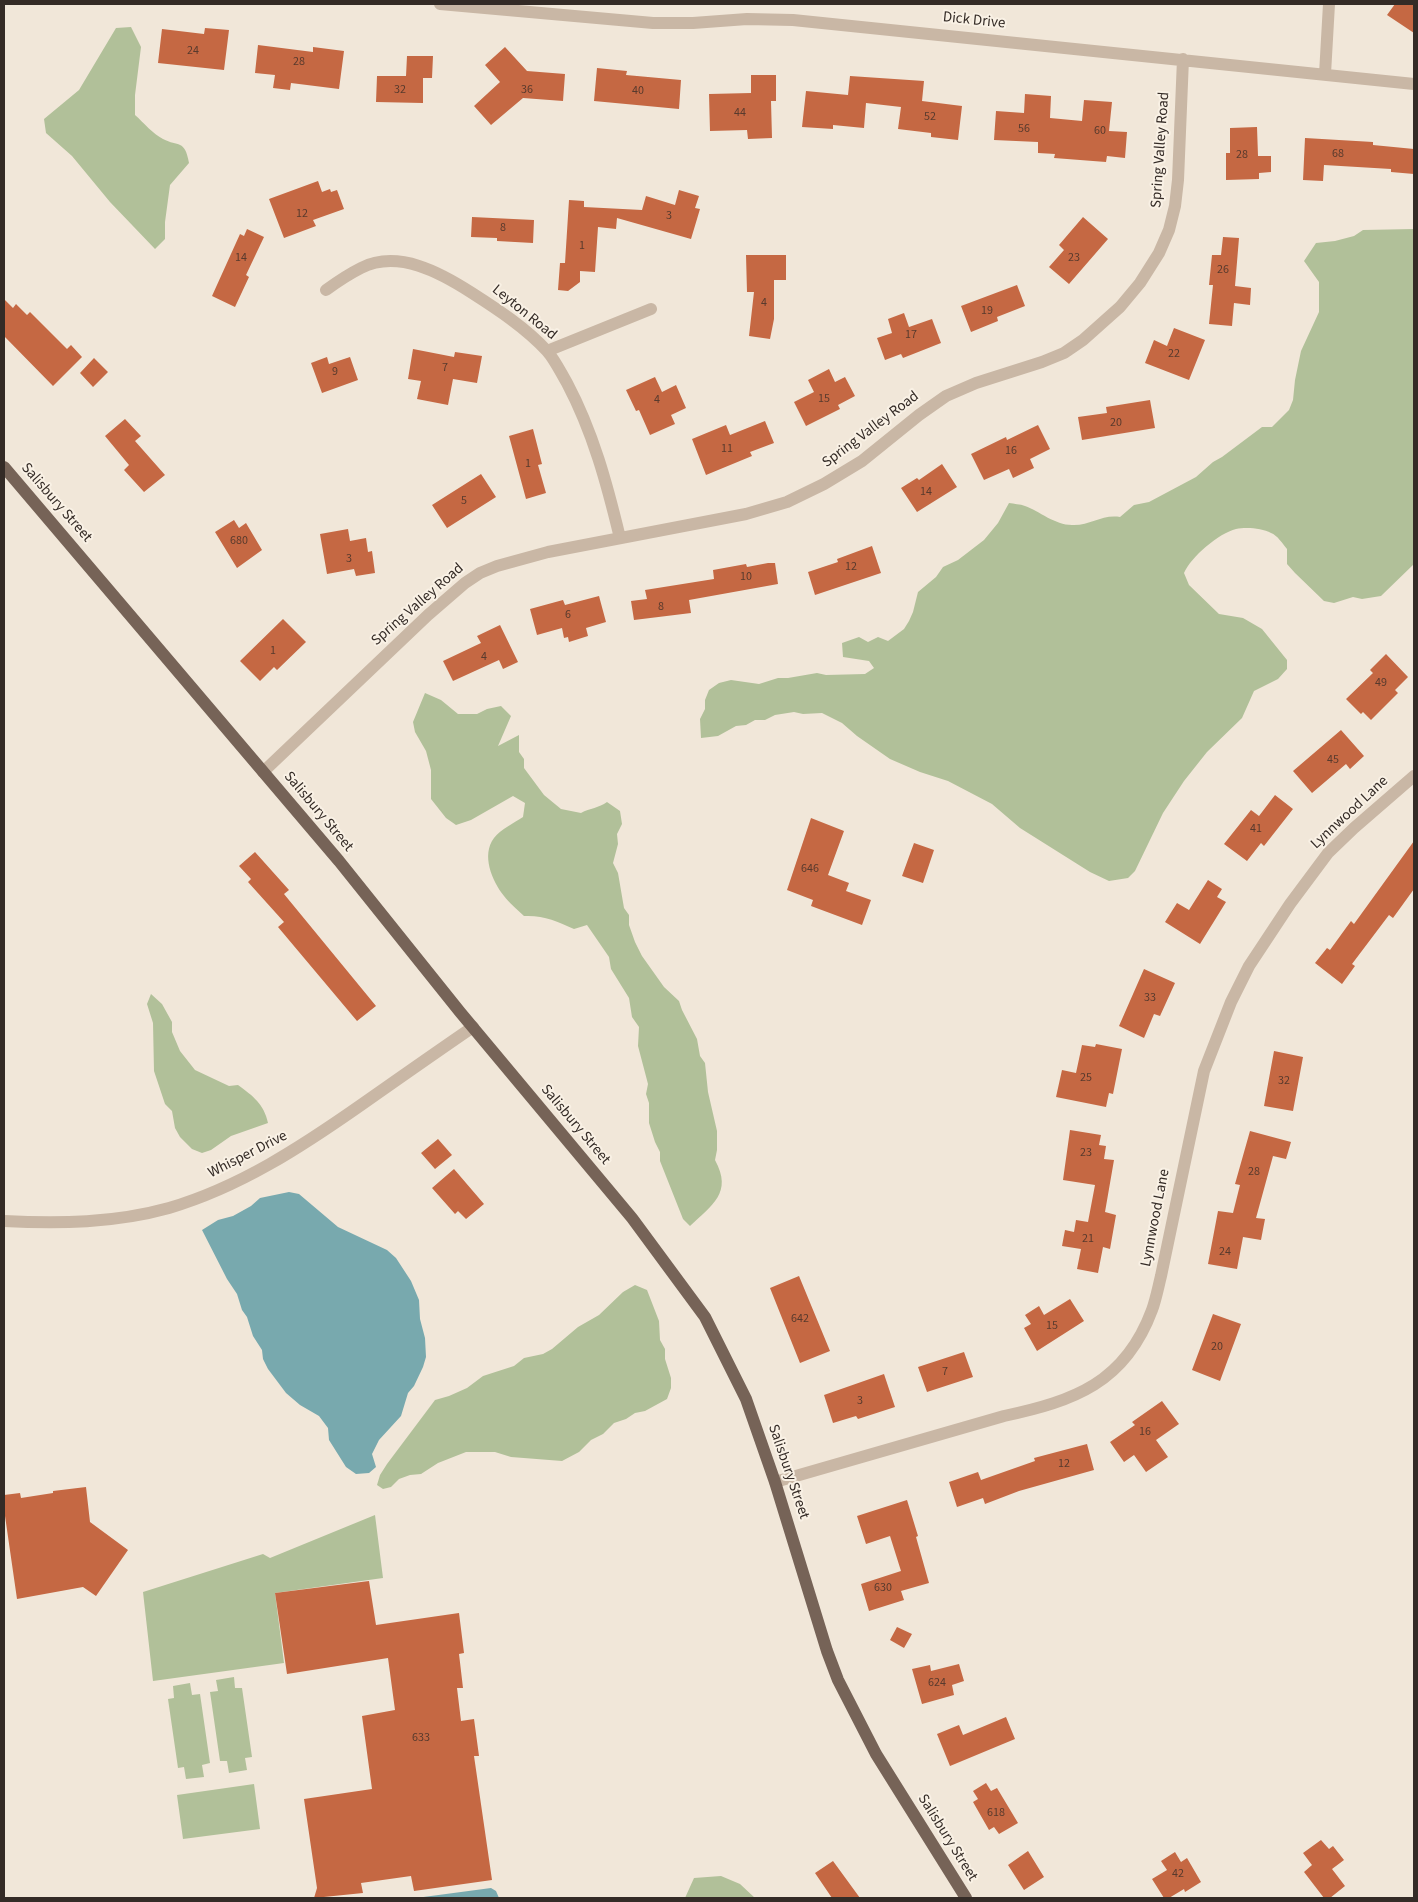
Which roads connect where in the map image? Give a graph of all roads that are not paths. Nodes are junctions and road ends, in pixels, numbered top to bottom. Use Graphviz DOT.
graph roads {
  1 [pos="440,4"];
  2 [pos="1329,4"];
  3 [pos="506,7"];
  4 [pos="1182,59"];
  5 [pos="1325,74"];
  6 [pos="1414,84"];
  7 [pos="326,290"];
  8 [pos="651,309"];
  9 [pos="547,351"];
  10 [pos="4,467"];
  11 [pos="620,538"];
  12 [pos="263,772"];
  13 [pos="1414,776"];
  14 [pos="473,1027"];
  15 [pos="4,1221"];
  16 [pos="775,1482"];
  17 [pos="966,1898"];
  1 -- 3 [label="street, Dick Drive"];
  2 -- 5 [label="street"];
  3 -- 4 [label="street, Dick Drive"];
  4 -- 5 [label="street, Dick Drive"];
  4 -- 11 [label="street, Spring Valley Road"];
  5 -- 6 [label="street, Dick Drive"];
  7 -- 9 [label="street, Leyton Road"];
  8 -- 9 [label="street"];
  9 -- 11 [label="street, Leyton Road"];
  10 -- 12 [label="main road, Salisbury Street"];
  11 -- 12 [label="street, Spring Valley Road"];
  12 -- 14 [label="main road, Salisbury Street"];
  13 -- 16 [label="street, Lynnwood Lane"];
  14 -- 15 [label="street, Whisper Drive"];
  14 -- 16 [label="main road, Salisbury Street"];
  16 -- 17 [label="main road, Salisbury Street"];
}
